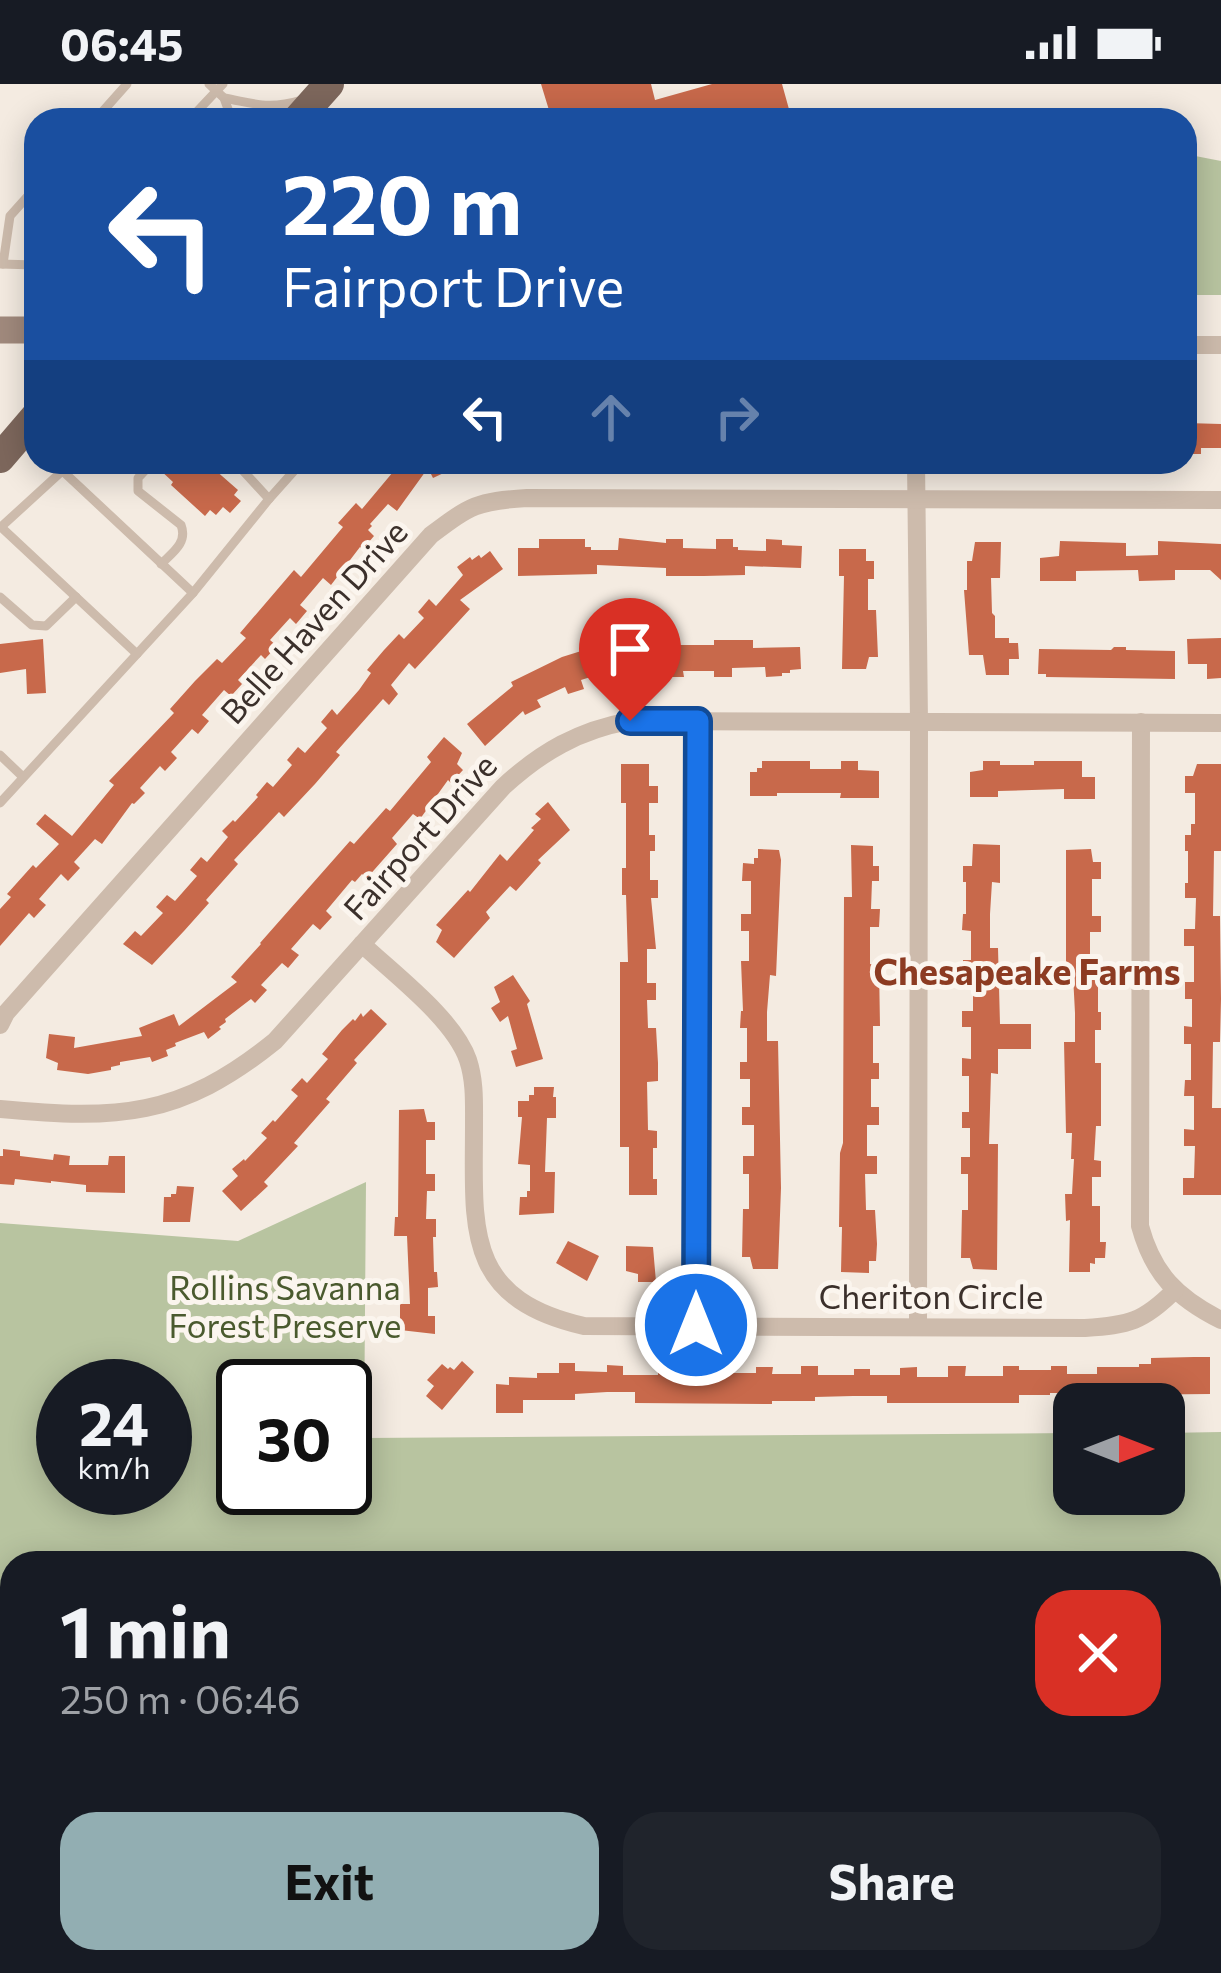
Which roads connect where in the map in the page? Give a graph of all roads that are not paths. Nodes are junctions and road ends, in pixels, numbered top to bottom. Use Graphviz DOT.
graph roads {
  1 [pos="127,84"];
  2 [pos="218,89"];
  3 [pos="324,90"];
  4 [pos="106,108"];
  5 [pos="24,200"];
  6 [pos="1,264"];
  7 [pos="24,437"];
  8 [pos="0,458"];
  9 [pos="51,474"];
  10 [pos="66,474"];
  11 [pos="142,474"];
  12 [pos="246,474"];
  13 [pos="291,474"];
  14 [pos="916,474"];
  15 [pos="268,499"];
  16 [pos="917,499"];
  17 [pos="1221,500"];
  18 [pos="1,528"];
  19 [pos="161,564"];
  20 [pos="194,593"];
  21 [pos="0,597"];
  22 [pos="76,597"];
  23 [pos="137,654"];
  24 [pos="698,721"];
  25 [pos="920,722"];
  26 [pos="1141,722"];
  27 [pos="1221,722"];
  28 [pos="0,755"];
  29 [pos="23,777"];
  30 [pos="1,801"];
  31 [pos="362,944"];
  32 [pos="0,1025"];
  33 [pos="0,1108"];
  34 [pos="1175,1290"];
  35 [pos="1221,1320"];
  36 [pos="696,1325"];
  37 [pos="918,1327"];
  1 -- 4 [label="lane"];
  2 -- 3 [label="lane"];
  5 -- 6 [label="lane"];
  7 -- 8 [label="main road"];
  9 -- 18 [label="lane"];
  10 -- 19 [label="lane"];
  11 -- 19 [label="lane"];
  12 -- 15 [label="lane"];
  13 -- 15 [label="lane"];
  14 -- 16 [label="street"];
  15 -- 20 [label="lane"];
  16 -- 17 [label="street, Belle Haven Drive"];
  16 -- 25 [label="street"];
  16 -- 32 [label="street, Belle Haven Drive"];
  18 -- 22 [label="lane"];
  19 -- 20 [label="lane"];
  20 -- 23 [label="lane"];
  21 -- 22 [label="lane"];
  22 -- 23 [label="lane"];
  23 -- 29 [label="lane"];
  24 -- 25 [label="street, Fairport Drive"];
  24 -- 31 [label="street, Fairport Drive"];
  24 -- 36 [label="street"];
  25 -- 26 [label="street, Fairport Drive"];
  25 -- 37 [label="street"];
  26 -- 27 [label="street, Fairport Drive"];
  26 -- 34 [label="street"];
  28 -- 29 [label="lane"];
  29 -- 30 [label="lane"];
  31 -- 33 [label="street, Fairport Drive"];
  31 -- 36 [label="street, Cheriton Circle"];
  34 -- 35 [label="street"];
  34 -- 37 [label="street, Cheriton Circle"];
  36 -- 37 [label="street, Cheriton Circle"];
}
